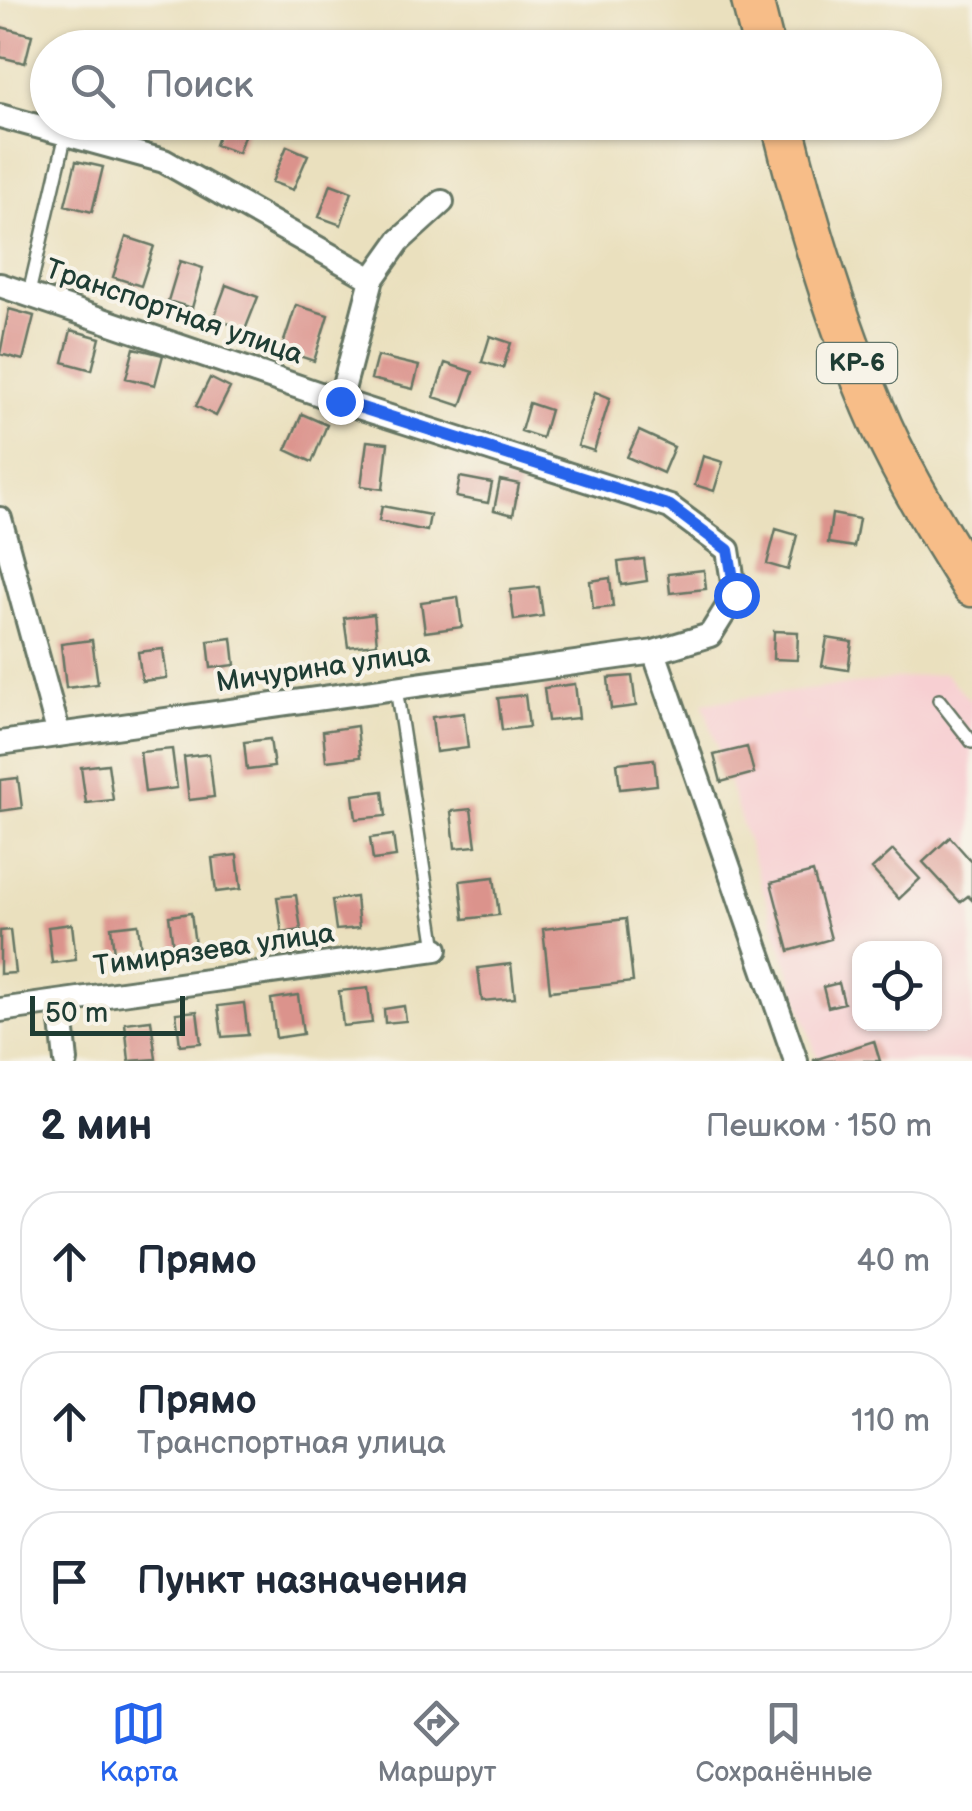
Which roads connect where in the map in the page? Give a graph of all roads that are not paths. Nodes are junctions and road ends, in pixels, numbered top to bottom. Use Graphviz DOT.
graph roads {
  1 [pos="752,0"];
  2 [pos="760,30"];
  3 [pos="0,116"];
  4 [pos="30,124"];
  5 [pos="65,140"];
  6 [pos="88,140"];
  7 [pos="787,140"];
  8 [pos="442,202"];
  9 [pos="372,279"];
  10 [pos="0,285"];
  11 [pos="29,293"];
  12 [pos="340,401"];
  13 [pos="670,506"];
  14 [pos="0,519"];
  15 [pos="972,586"];
  16 [pos="654,652"];
  17 [pos="396,688"];
  18 [pos="939,700"];
  19 [pos="59,735"];
  20 [pos="972,742"];
  21 [pos="0,743"];
  22 [pos="436,949"];
  23 [pos="60,1002"];
  24 [pos="0,1010"];
  25 [pos="66,1061"];
  26 [pos="796,1061"];
  1 -- 2 [label="highway"];
  3 -- 4 [label="street"];
  5 -- 11 [label="lane"];
  6 -- 9 [label="street"];
  7 -- 15 [label="highway, KP-6"];
  8 -- 9 [label="street"];
  9 -- 12 [label="street"];
  10 -- 11 [label="street, Транспортная улица"];
  11 -- 12 [label="street, Транспортная улица"];
  12 -- 13 [label="street, Транспортная улица"];
  13 -- 16 [label="street, Мичурина улица"];
  14 -- 19 [label="street"];
  16 -- 17 [label="street, Мичурина улица"];
  16 -- 26 [label="street"];
  17 -- 19 [label="street, Мичурина улица"];
  17 -- 22 [label="lane"];
  18 -- 20 [label="lane"];
  19 -- 21 [label="street, Мичурина улица"];
  22 -- 23 [label="street, Тимирязева улица"];
  23 -- 24 [label="street, Тимирязева улица"];
  23 -- 25 [label="street"];
}
